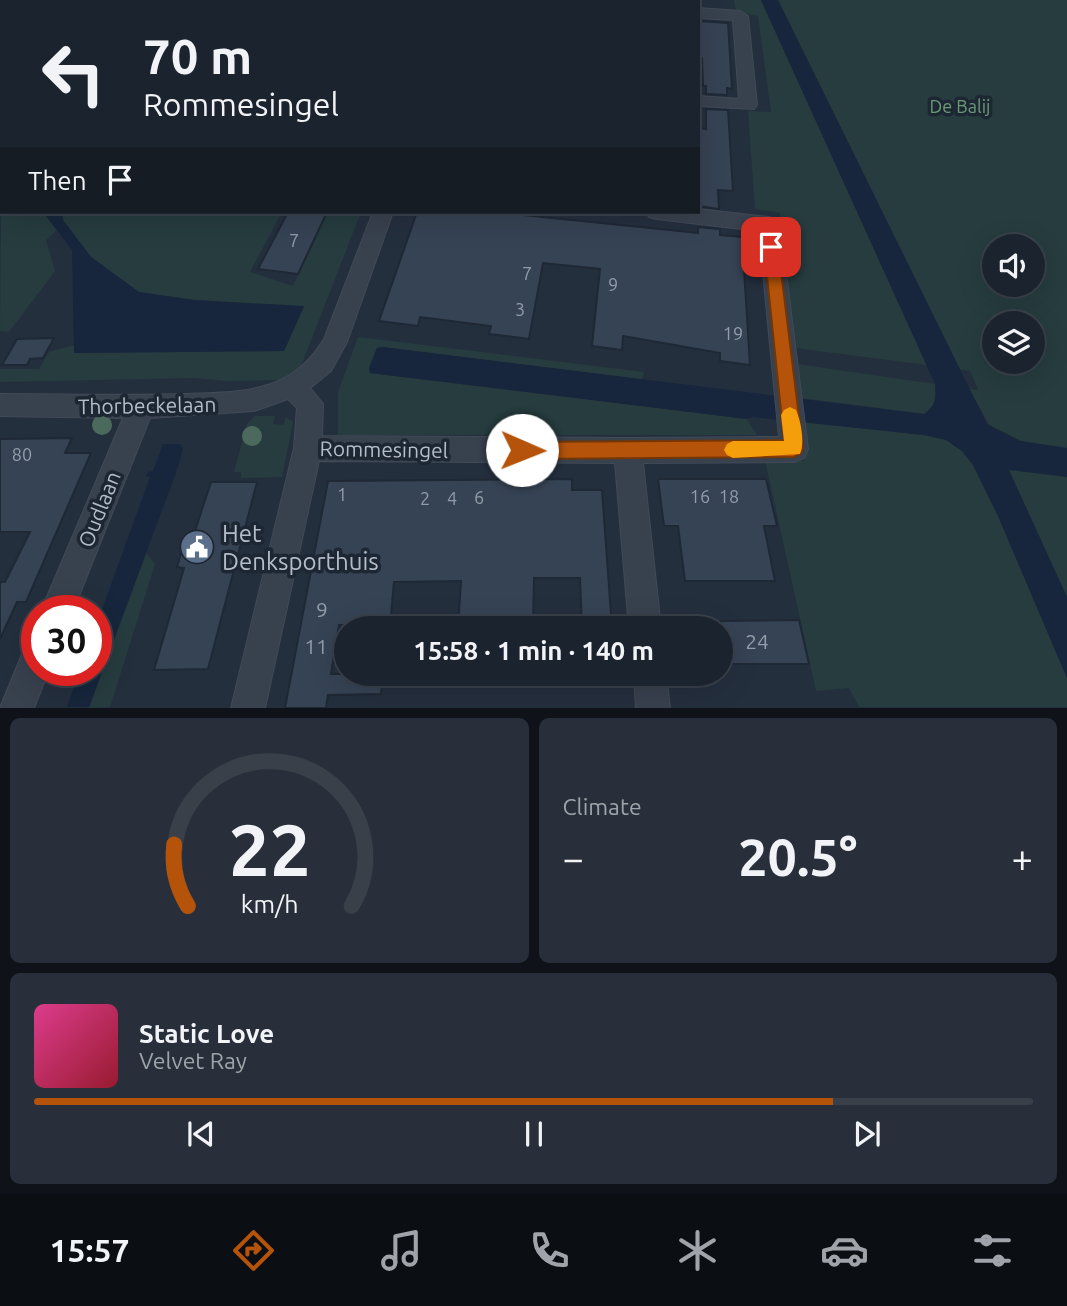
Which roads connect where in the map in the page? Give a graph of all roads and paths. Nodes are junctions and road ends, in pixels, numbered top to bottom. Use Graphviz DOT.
graph roads {
  1 [pos="700,13"];
  2 [pos="700,101"];
  3 [pos="382,214"];
  4 [pos="673,214"];
  5 [pos="292,387"];
  6 [pos="0,405"];
  7 [pos="141,407"];
  8 [pos="307,448"];
  9 [pos="628,452"];
  10 [pos="64,595"];
  11 [pos="644,616"];
  12 [pos="26,686"];
  13 [pos="651,686"];
  14 [pos="17,708"];
  15 [pos="248,708"];
  16 [pos="653,708"];
  1 -- 2 [label="street"];
  3 -- 5 [label="street, Thorbeckelaan"];
  4 -- 9 [label="street, Rommesingel"];
  5 -- 7 [label="street, Thorbeckelaan"];
  5 -- 8 [label="street"];
  6 -- 7 [label="street, Thorbeckelaan"];
  7 -- 10 [label="street, Oudlaan"];
  8 -- 9 [label="street, Rommesingel"];
  8 -- 15 [label="street"];
  9 -- 11 [label="street"];
  12 -- 14 [label="street"];
  13 -- 16 [label="street"];
}
